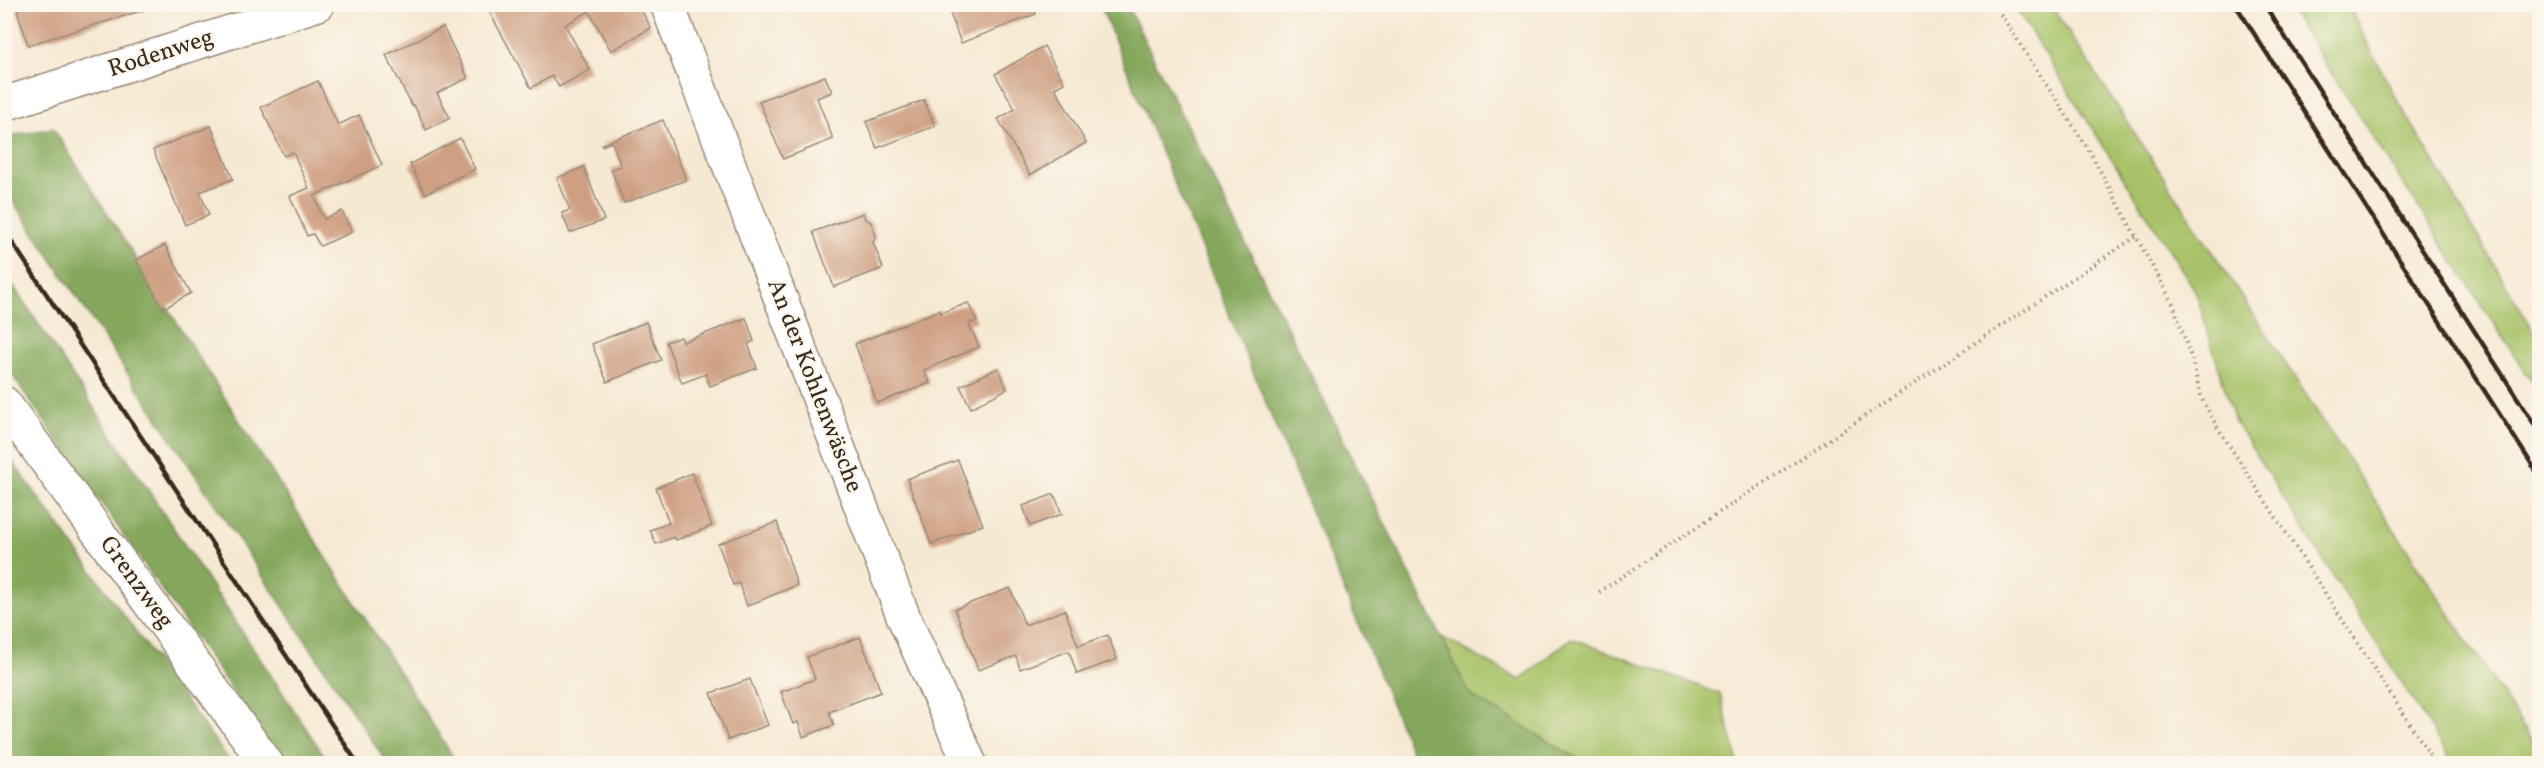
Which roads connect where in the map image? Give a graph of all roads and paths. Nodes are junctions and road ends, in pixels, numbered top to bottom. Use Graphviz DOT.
graph roads {
  1 [pos="318,4"];
  2 [pos="668,4"];
  3 [pos="1994,4"];
  4 [pos="4,104"];
  5 [pos="2137,236"];
  6 [pos="4,403"];
  7 [pos="1599,592"];
  8 [pos="267,764"];
  9 [pos="970,764"];
  10 [pos="2436,764"];
  1 -- 4 [label="street, Rodenweg"];
  2 -- 9 [label="street, An der Kohlenwäsche"];
  3 -- 5 [label="path"];
  5 -- 7 [label="path"];
  5 -- 10 [label="path"];
  6 -- 8 [label="street, Grenzweg"];
}
